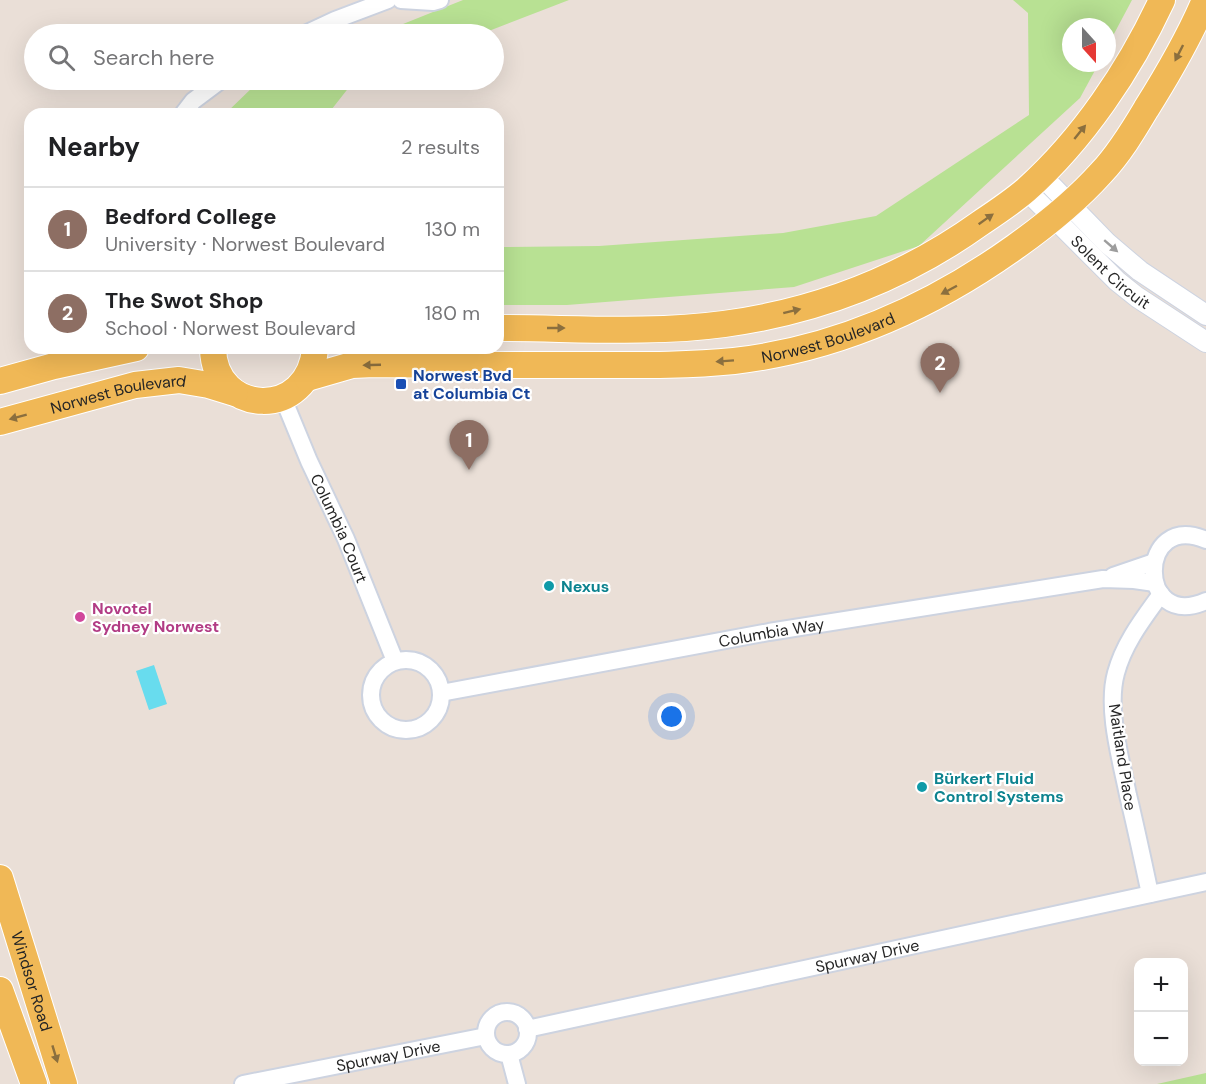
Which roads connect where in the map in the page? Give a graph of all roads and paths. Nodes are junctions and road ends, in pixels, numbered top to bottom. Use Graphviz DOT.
graph roads {
  1 [pos="388,0"];
  2 [pos="401,0"];
  3 [pos="440,0"];
  4 [pos="1162,0"];
  5 [pos="1205,0"];
  6 [pos="326,24"];
  7 [pos="208,90"];
  8 [pos="188,108"];
  9 [pos="1033,183"];
  10 [pos="1061,212"];
  11 [pos="1206,315"];
  12 [pos="504,328"];
  13 [pos="1206,342"];
  14 [pos="109,354"];
  15 [pos="214,354"];
  16 [pos="314,354"];
  17 [pos="307,378"];
  18 [pos="0,381"];
  19 [pos="235,393"];
  20 [pos="283,398"];
  21 [pos="0,422"];
  22 [pos="1206,526"];
  23 [pos="1187,535"];
  24 [pos="1206,540"];
  25 [pos="1154,562"];
  26 [pos="1103,579"];
  27 [pos="1158,588"];
  28 [pos="1206,601"];
  29 [pos="395,661"];
  30 [pos="441,693"];
  31 [pos="0,878"];
  32 [pos="1206,882"];
  33 [pos="1150,894"];
  34 [pos="0,990"];
  35 [pos="4,1015"];
  36 [pos="527,1029"];
  37 [pos="486,1036"];
  38 [pos="509,1054"];
  39 [pos="294,1079"];
  40 [pos="34,1084"];
  41 [pos="64,1084"];
  42 [pos="243,1084"];
  43 [pos="516,1084"];
  1 -- 6 [label="street"];
  2 -- 3 [label="street"];
  9 -- 4 [label="main road, Norwest Boulevard, one-way"];
  5 -- 10 [label="main road, Norwest Boulevard, one-way"];
  7 -- 8 [label="street"];
  9 -- 10 [label="street, Solent Circuit"];
  12 -- 9 [label="main road, Norwest Boulevard, one-way"];
  10 -- 11 [label="street, Solent Circuit, one-way"];
  10 -- 13 [label="street, Solent Circuit"];
  10 -- 17 [label="main road, Norwest Boulevard, one-way"];
  14 -- 18 [label="main road"];
  15 -- 19 [label="main road"];
  16 -- 17 [label="main road"];
  17 -- 20 [label="main road"];
  19 -- 20 [label="main road, Norwest Boulevard"];
  19 -- 21 [label="main road, Norwest Boulevard, one-way"];
  20 -- 29 [label="street, Columbia Court"];
  22 -- 23 [label="street"];
  23 -- 24 [label="street"];
  23 -- 25 [label="street"];
  25 -- 26 [label="street, Columbia Way"];
  25 -- 27 [label="street"];
  26 -- 27 [label="street, Columbia Way"];
  26 -- 30 [label="street, Columbia Way"];
  27 -- 28 [label="street, Columbia Way"];
  27 -- 33 [label="street, Maitland Place"];
  29 -- 30 [label="street"];
  29 -- 30 [label="street"];
  31 -- 41 [label="main road, Windsor Road, one-way"];
  32 -- 33 [label="street, Spurway Drive"];
  33 -- 36 [label="street, Spurway Drive"];
  34 -- 35 [label="main road, Windsor Road"];
  35 -- 40 [label="main road, Windsor Road"];
  36 -- 37 [label="street"];
  36 -- 38 [label="street"];
  37 -- 38 [label="street"];
  37 -- 39 [label="street, Spurway Drive"];
  38 -- 43 [label="street"];
  39 -- 42 [label="street, Spurway Drive"];
}
